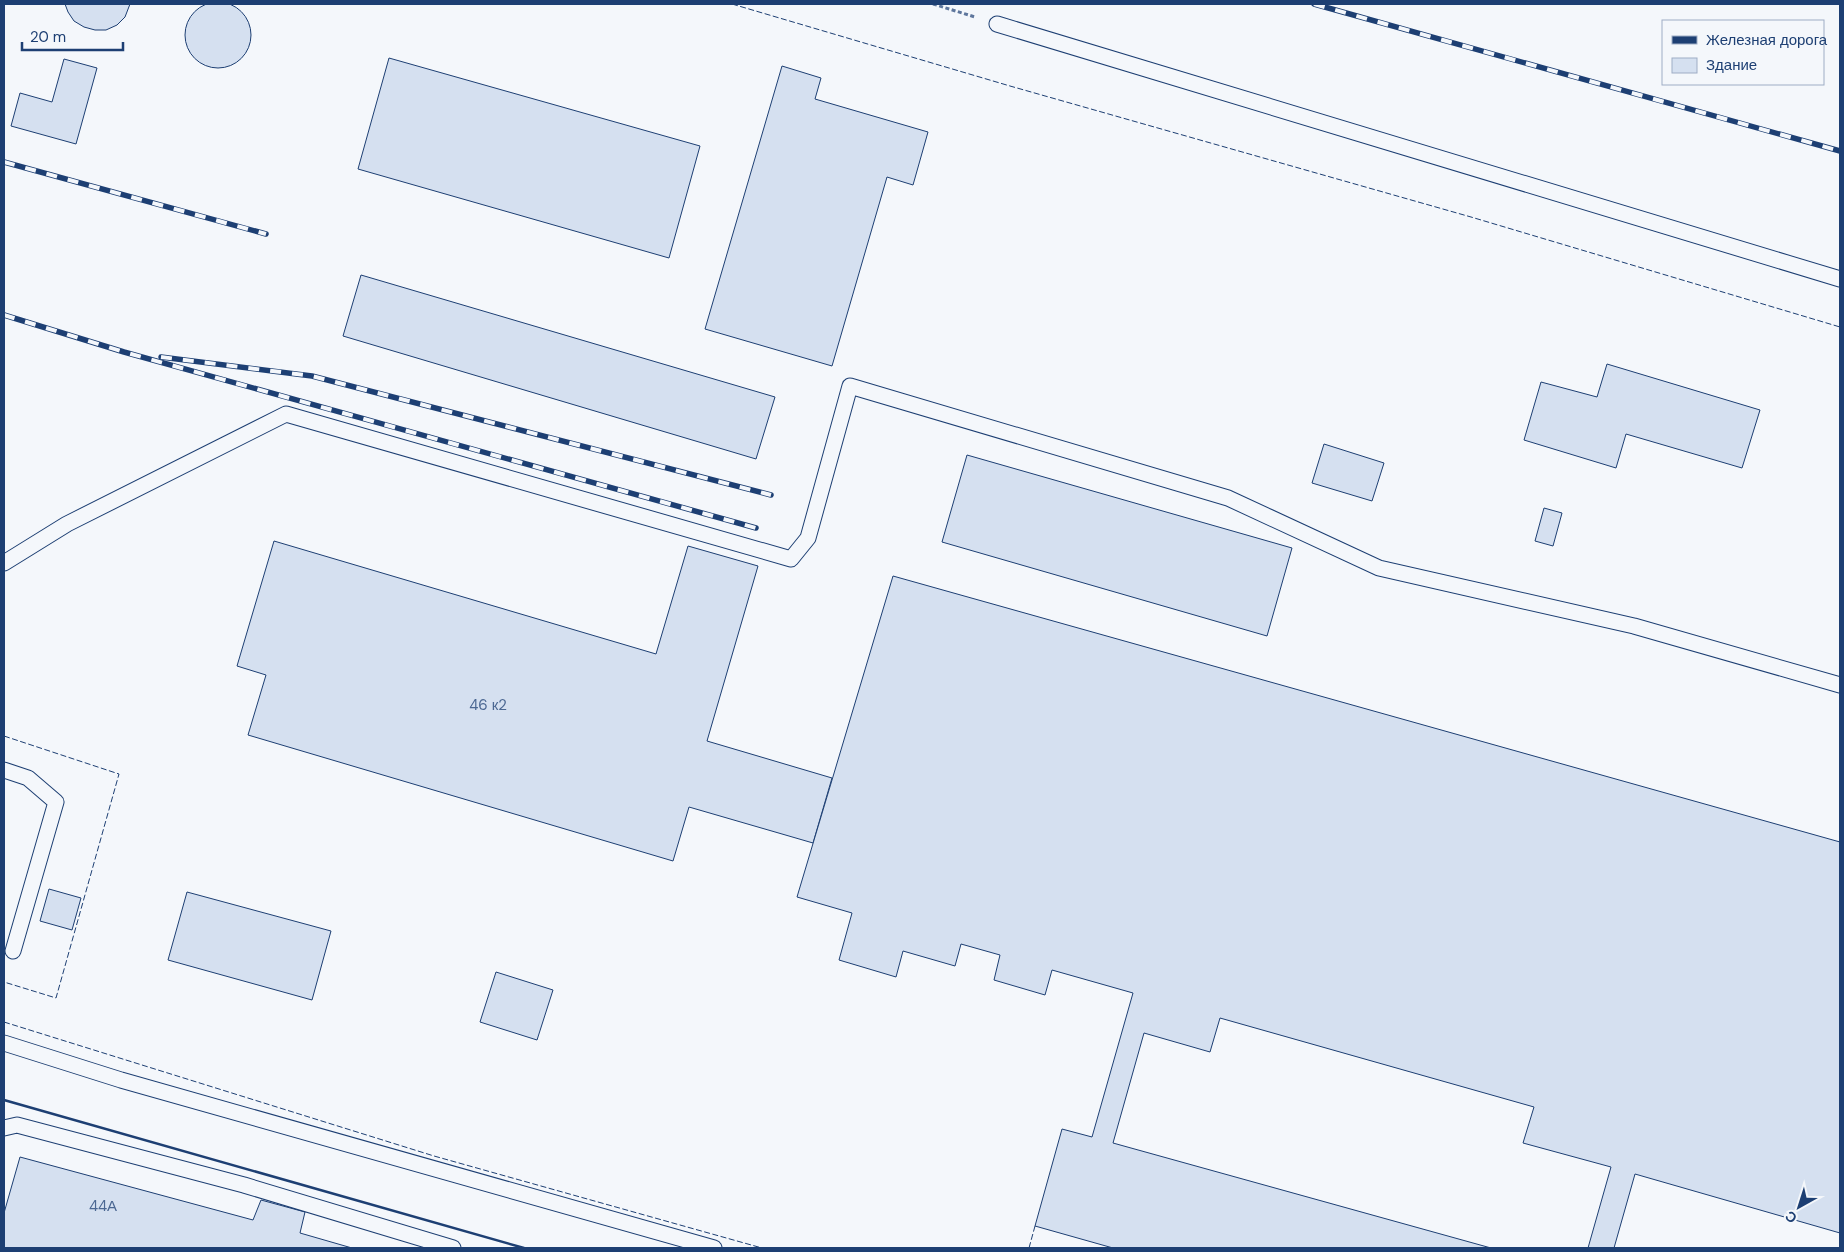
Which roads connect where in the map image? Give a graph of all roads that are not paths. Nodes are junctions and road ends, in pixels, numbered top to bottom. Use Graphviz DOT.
graph roads {
  1 [pos="997,24"];
  2 [pos="1840,279"];
  3 [pos="4,563"];
  4 [pos="1840,685"];
  5 [pos="4,770"];
  6 [pos="12,951"];
  7 [pos="4,1043"];
  8 [pos="4,1128"];
  9 [pos="453,1248"];
  10 [pos="714,1248"];
  1 -- 2 [label="lane"];
  3 -- 4 [label="lane"];
  5 -- 6 [label="lane"];
  7 -- 10 [label="lane"];
  8 -- 9 [label="lane"];
}
